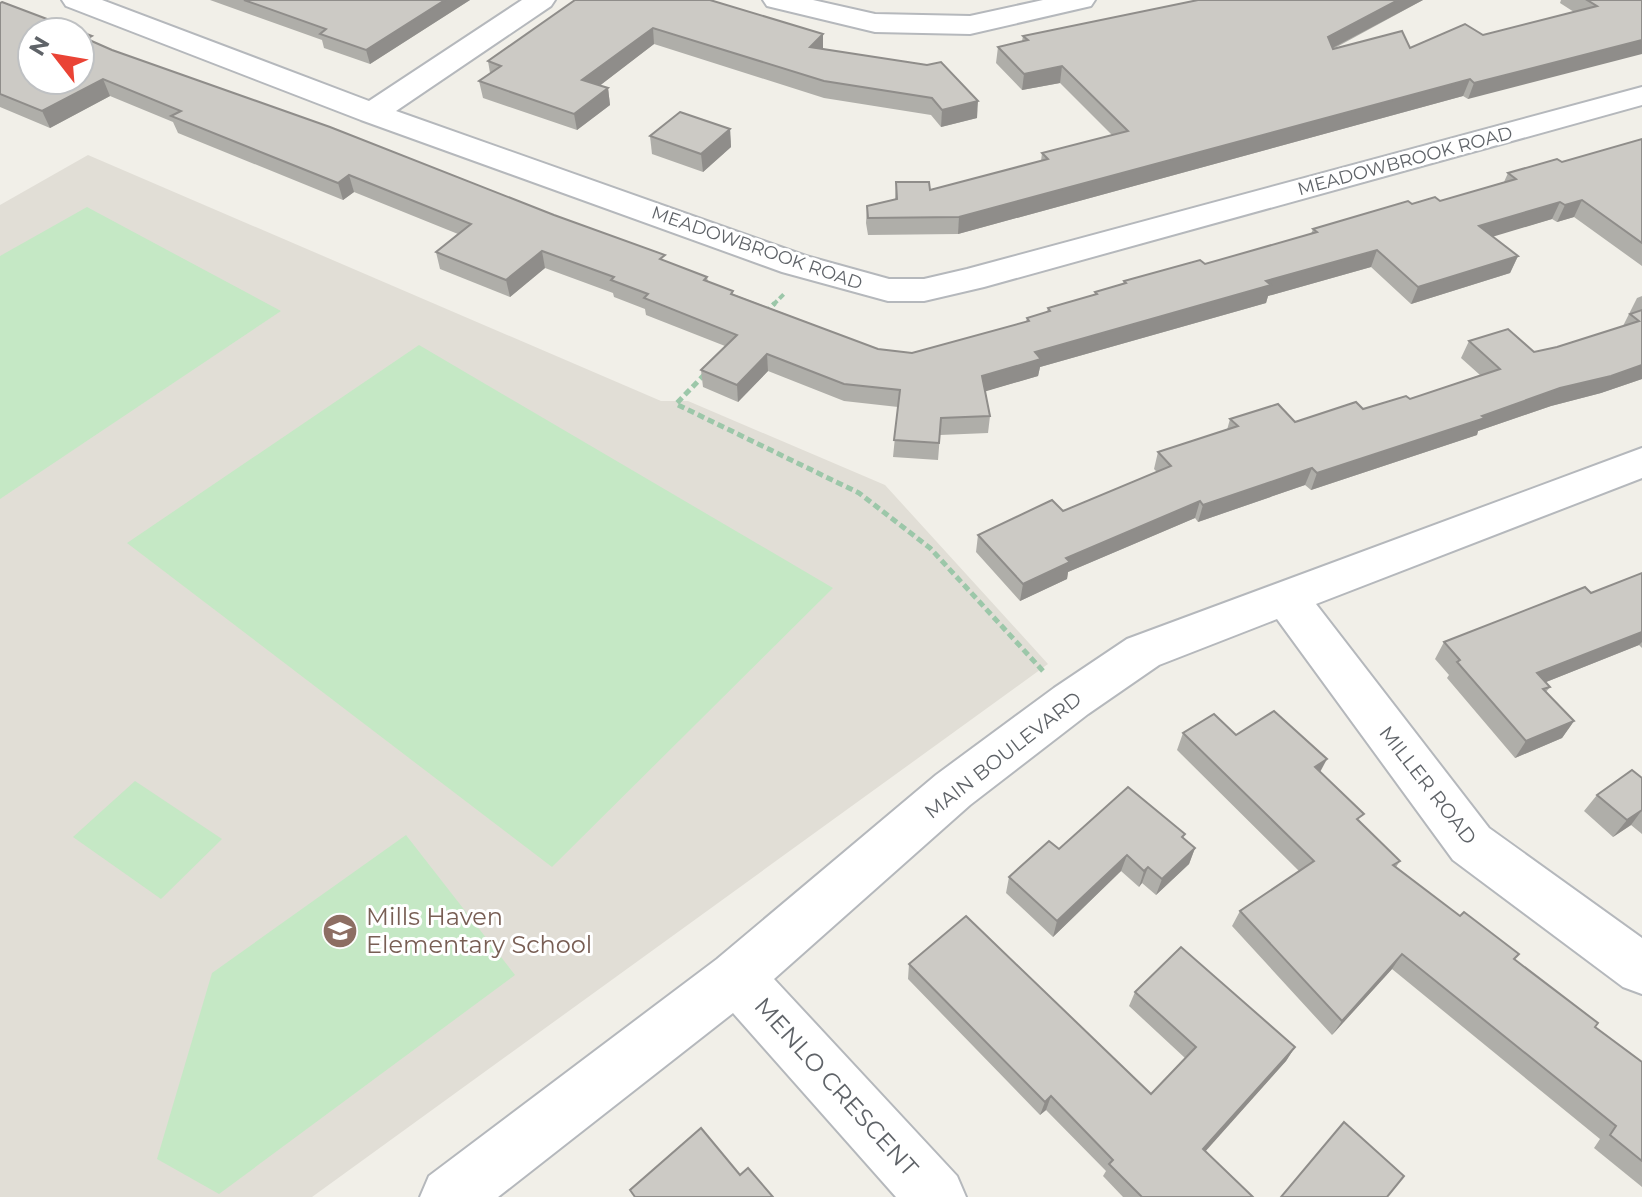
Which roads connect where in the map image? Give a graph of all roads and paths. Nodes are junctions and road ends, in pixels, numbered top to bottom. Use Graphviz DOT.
graph roads {
  1 [pos="541,0"];
  2 [pos="777,0"];
  3 [pos="1081,0"];
  4 [pos="99,3"];
  5 [pos="1642,96"];
  6 [pos="372,113"];
  7 [pos="794,264"];
  8 [pos="765,314"];
  9 [pos="709,370"];
  10 [pos="1642,462"];
  11 [pos="1285,596"];
  12 [pos="1071,701"];
  13 [pos="1642,969"];
  14 [pos="736,977"];
  15 [pos="450,1197"];
  16 [pos="936,1197"];
  1 -- 6 [label="street"];
  2 -- 3 [label="street"];
  4 -- 6 [label="street, MEADOWBROOK ROAD"];
  5 -- 7 [label="street, MEADOWBROOK ROAD"];
  6 -- 7 [label="street, MEADOWBROOK ROAD"];
  7 -- 8 [label="path"];
  9 -- 12 [label="path"];
  10 -- 11 [label="street, MAIN BOULEVARD"];
  11 -- 12 [label="street, MAIN BOULEVARD"];
  11 -- 13 [label="street, MILLER ROAD"];
  12 -- 14 [label="street, MAIN BOULEVARD"];
  14 -- 15 [label="street, MAIN BOULEVARD"];
  14 -- 16 [label="street, MENLO CRESCENT"];
}
